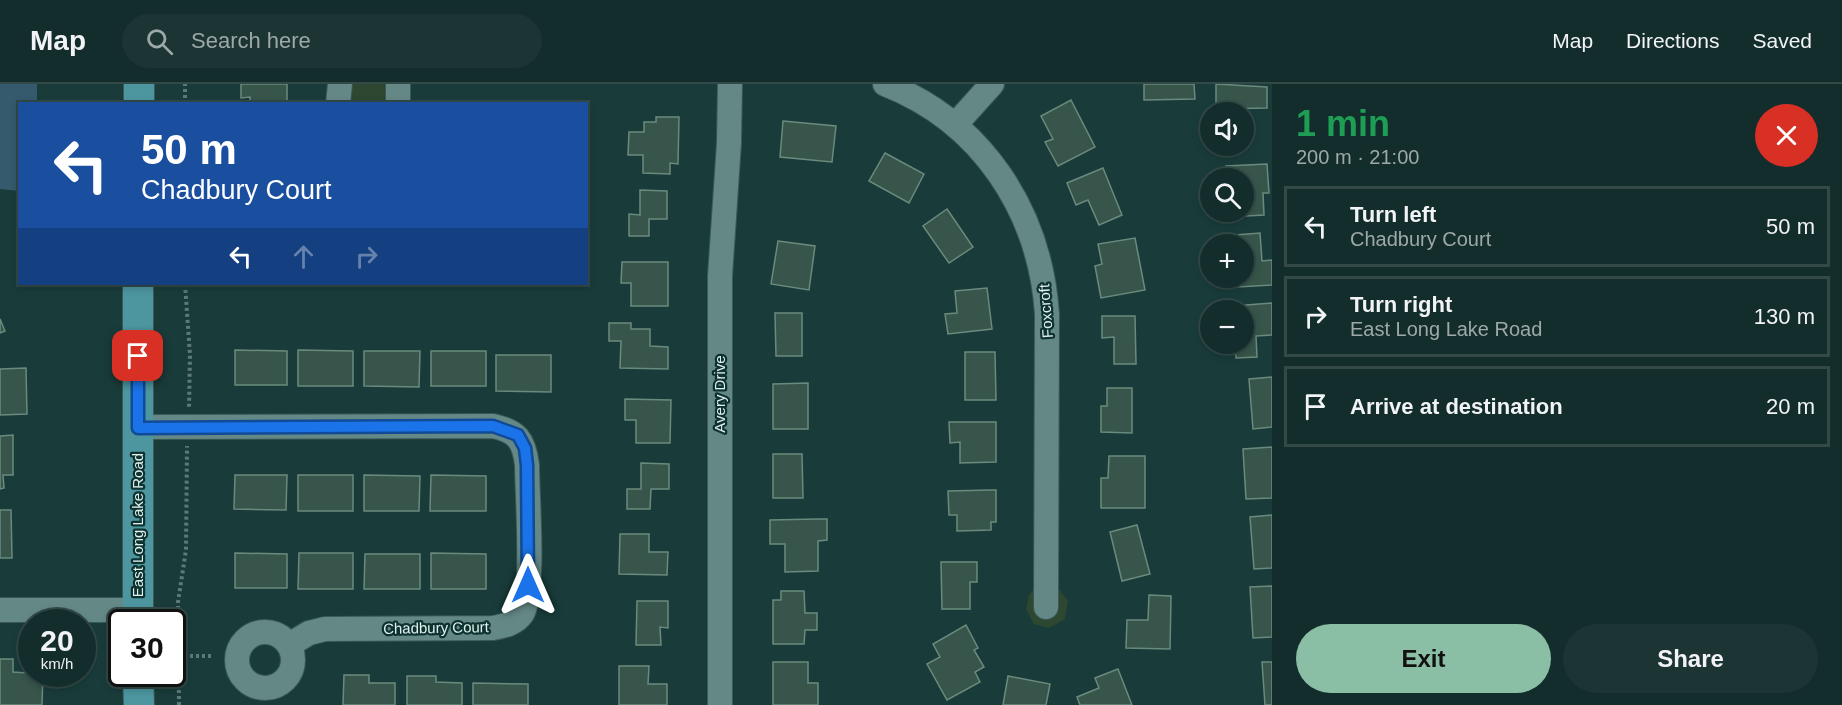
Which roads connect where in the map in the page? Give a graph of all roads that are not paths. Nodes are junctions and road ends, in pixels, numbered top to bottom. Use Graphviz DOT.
graph roads {
  1 [pos="139,84"];
  2 [pos="340,84"];
  3 [pos="398,84"];
  4 [pos="730,84"];
  5 [pos="885,84"];
  6 [pos="992,84"];
  7 [pos="139,102"];
  8 [pos="338,102"];
  9 [pos="398,102"];
  10 [pos="955,125"];
  11 [pos="138,285"];
  12 [pos="138,428"];
  13 [pos="1047,608"];
  14 [pos="138,609"];
  15 [pos="0,610"];
  16 [pos="108,615"];
  17 [pos="289,645"];
  18 [pos="138,687"];
  19 [pos="139,705"];
  20 [pos="720,705"];
  1 -- 7 [label="main road"];
  2 -- 8 [label="street"];
  3 -- 9 [label="street"];
  4 -- 20 [label="street, Avery Drive"];
  5 -- 10 [label="street, Foxcroft"];
  6 -- 10 [label="street"];
  10 -- 13 [label="street, Foxcroft"];
  11 -- 12 [label="main road, East Long Lake Road"];
  12 -- 14 [label="main road, East Long Lake Road"];
  12 -- 17 [label="street, Chadbury Court"];
  15 -- 16 [label="street"];
  18 -- 19 [label="main road"];
}
